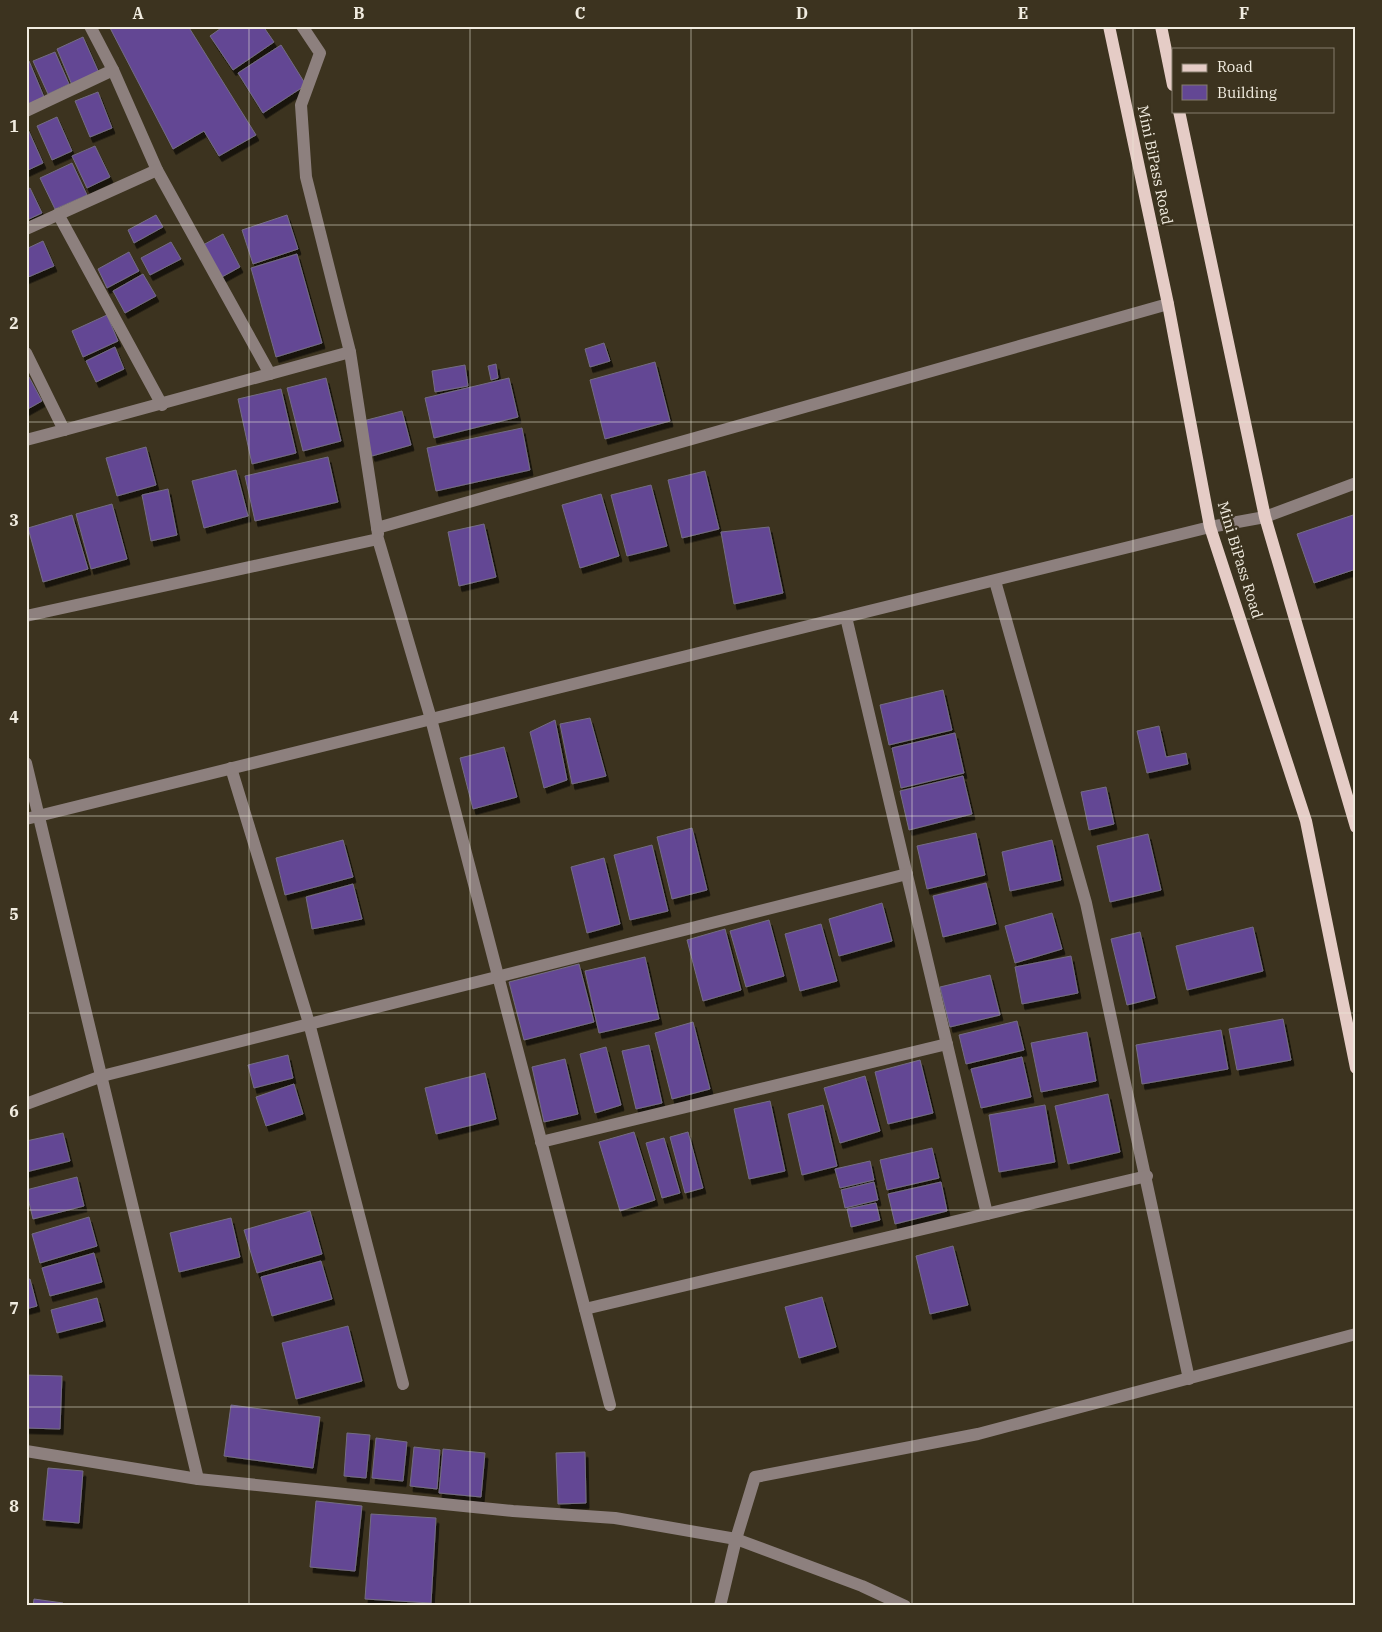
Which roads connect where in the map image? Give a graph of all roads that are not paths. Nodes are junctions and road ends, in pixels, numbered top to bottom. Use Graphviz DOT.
graph roads {
  1 [pos="90,26"];
  2 [pos="302,26"];
  3 [pos="1109,26"];
  4 [pos="1161,26"];
  5 [pos="113,70"];
  6 [pos="1172,80"];
  7 [pos="26,111"];
  8 [pos="1179,112"];
  9 [pos="157,170"];
  10 [pos="58,214"];
  11 [pos="26,229"];
  12 [pos="1168,304"];
  13 [pos="350,352"];
  14 [pos="26,353"];
  15 [pos="270,374"];
  16 [pos="162,405"];
  17 [pos="64,430"];
  18 [pos="26,440"];
  19 [pos="1356,483"];
  20 [pos="1265,517"];
  21 [pos="1210,527"];
  22 [pos="378,533"];
  23 [pos="995,580"];
  24 [pos="26,616"];
  25 [pos="846,617"];
  26 [pos="431,719"];
  27 [pos="26,763"];
  28 [pos="231,768"];
  29 [pos="40,815"];
  30 [pos="26,819"];
  31 [pos="1355,824"];
  32 [pos="907,874"];
  33 [pos="498,975"];
  34 [pos="309,1023"];
  35 [pos="948,1044"];
  36 [pos="1356,1068"];
  37 [pos="102,1076"];
  38 [pos="26,1104"];
  39 [pos="541,1142"];
  40 [pos="1147,1176"];
  41 [pos="988,1214"];
  42 [pos="585,1309"];
  43 [pos="1356,1334"];
  44 [pos="1189,1379"];
  45 [pos="403,1384"];
  46 [pos="610,1405"];
  47 [pos="26,1452"];
  48 [pos="198,1479"];
  49 [pos="736,1539"];
  50 [pos="720,1606"];
  51 [pos="905,1606"];
  1 -- 5 [label="street"];
  2 -- 13 [label="street"];
  3 -- 12 [label="main road, Mini BiPass Road"];
  4 -- 6 [label="main road"];
  5 -- 7 [label="street"];
  5 -- 9 [label="street"];
  8 -- 20 [label="main road"];
  9 -- 10 [label="street"];
  9 -- 15 [label="street"];
  10 -- 11 [label="street"];
  10 -- 16 [label="street"];
  12 -- 21 [label="main road, Mini BiPass Road"];
  12 -- 22 [label="street"];
  13 -- 15 [label="street"];
  13 -- 22 [label="street"];
  14 -- 17 [label="street"];
  15 -- 16 [label="street"];
  16 -- 17 [label="street"];
  17 -- 18 [label="street"];
  19 -- 20 [label="street"];
  20 -- 21 [label="street"];
  20 -- 31 [label="main road"];
  21 -- 23 [label="street"];
  21 -- 36 [label="main road, Mini BiPass Road"];
  22 -- 24 [label="street"];
  22 -- 26 [label="street"];
  23 -- 25 [label="street"];
  23 -- 40 [label="street"];
  25 -- 26 [label="street"];
  25 -- 32 [label="street"];
  26 -- 28 [label="street"];
  26 -- 33 [label="street"];
  27 -- 29 [label="street"];
  28 -- 29 [label="street"];
  28 -- 34 [label="street"];
  29 -- 30 [label="street"];
  29 -- 37 [label="street"];
  32 -- 33 [label="street"];
  32 -- 35 [label="street"];
  33 -- 34 [label="street"];
  33 -- 39 [label="street"];
  34 -- 37 [label="street"];
  34 -- 45 [label="street"];
  35 -- 39 [label="street"];
  35 -- 41 [label="street"];
  37 -- 38 [label="street"];
  37 -- 48 [label="street"];
  39 -- 42 [label="street"];
  40 -- 41 [label="street"];
  40 -- 44 [label="street"];
  41 -- 42 [label="street"];
  42 -- 46 [label="street"];
  43 -- 44 [label="street"];
  44 -- 49 [label="street"];
  47 -- 48 [label="street"];
  48 -- 49 [label="street"];
  49 -- 50 [label="street"];
  49 -- 51 [label="street"];
}
